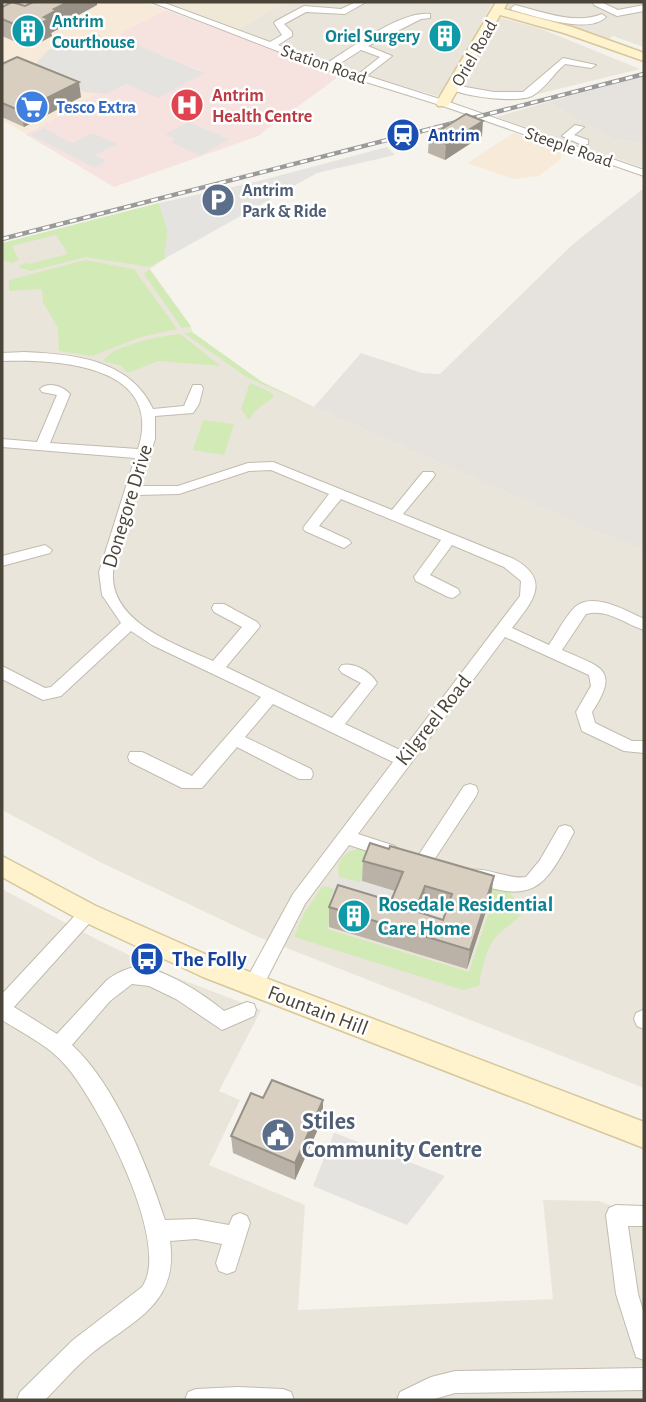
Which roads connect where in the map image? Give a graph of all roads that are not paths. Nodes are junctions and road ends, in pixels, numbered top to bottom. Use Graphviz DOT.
graph roads {
  1 [pos="155,2"];
  2 [pos="362,2"];
  3 [pos="597,3"];
  4 [pos="500,6"];
  5 [pos="515,8"];
  6 [pos="644,8"];
  7 [pos="553,15"];
  8 [pos="427,16"];
  9 [pos="602,17"];
  10 [pos="542,23"];
  11 [pos="270,46"];
  12 [pos="360,46"];
  13 [pos="644,57"];
  14 [pos="591,65"];
  15 [pos="327,66"];
  16 [pos="366,72"];
  17 [pos="454,88"];
  18 [pos="443,103"];
  19 [pos="494,121"];
  20 [pos="579,127"];
  21 [pos="588,154"];
  22 [pos="644,173"];
  23 [pos="2,357"];
  24 [pos="197,388"];
  25 [pos="46,389"];
  26 [pos="148,413"];
  27 [pos="2,443"];
  28 [pos="42,446"];
  29 [pos="143,454"];
  30 [pos="428,475"];
  31 [pos="131,491"];
  32 [pos="338,493"];
  33 [pos="394,516"];
  34 [pos="449,539"];
  35 [pos="344,543"];
  36 [pos="45,550"];
  37 [pos="2,561"];
  38 [pos="453,593"];
  39 [pos="219,608"];
  40 [pos="130,624"];
  41 [pos="644,625"];
  42 [pos="502,630"];
  43 [pos="553,651"];
  44 [pos="216,669"];
  45 [pos="347,669"];
  46 [pos="2,672"];
  47 [pos="271,696"];
  48 [pos="335,726"];
  49 [pos="235,739"];
  50 [pos="644,747"];
  51 [pos="136,757"];
  52 [pos="403,759"];
  53 [pos="305,774"];
  54 [pos="470,791"];
  55 [pos="565,832"];
  56 [pos="345,837"];
  57 [pos="424,861"];
  58 [pos="2,866"];
  59 [pos="88,913"];
  60 [pos="250,998"];
  61 [pos="2,1009"];
  62 [pos="59,1046"];
  63 [pos="644,1135"];
  64 [pos="644,1216"];
  65 [pos="158,1231"];
  66 [pos="226,1263"];
  67 [pos="644,1349"];
  68 [pos="644,1379"];
  69 [pos="28,1400"];
  70 [pos="196,1400"];
  71 [pos="283,1400"];
  72 [pos="408,1400"];
  1 -- 11 [label="street, Station Road"];
  2 -- 11 [label="street"];
  3 -- 6 [label="street"];
  4 -- 10 [label="street"];
  4 -- 17 [label="street, Oriel Road"];
  5 -- 7 [label="street"];
  7 -- 9 [label="street"];
  7 -- 10 [label="street"];
  8 -- 12 [label="street"];
  10 -- 13 [label="street"];
  11 -- 15 [label="street, Station Road"];
  12 -- 15 [label="street"];
  12 -- 16 [label="street"];
  14 -- 17 [label="street"];
  15 -- 18 [label="street, Station Road"];
  17 -- 18 [label="street, Oriel Road"];
  18 -- 19 [label="street, Station Road"];
  19 -- 21 [label="street, Steeple Road"];
  20 -- 21 [label="street"];
  21 -- 22 [label="street, Steeple Road"];
  23 -- 26 [label="street, Donegore Drive"];
  24 -- 26 [label="street"];
  25 -- 28 [label="street"];
  26 -- 29 [label="street, Donegore Drive"];
  27 -- 28 [label="street"];
  28 -- 29 [label="street"];
  29 -- 31 [label="street, Donegore Drive"];
  30 -- 33 [label="street"];
  31 -- 32 [label="street, Kilgreel Road"];
  31 -- 40 [label="street, Donegore Drive"];
  32 -- 33 [label="street, Kilgreel Road"];
  32 -- 35 [label="street"];
  33 -- 34 [label="street, Kilgreel Road"];
  34 -- 38 [label="street"];
  34 -- 42 [label="street, Kilgreel Road"];
  36 -- 37 [label="street"];
  39 -- 44 [label="street"];
  40 -- 44 [label="street, Donegore Drive"];
  40 -- 46 [label="street"];
  41 -- 43 [label="street"];
  42 -- 43 [label="street"];
  42 -- 52 [label="street, Kilgreel Road"];
  43 -- 50 [label="street"];
  44 -- 47 [label="street, Donegore Drive"];
  45 -- 48 [label="street"];
  47 -- 48 [label="street, Donegore Drive"];
  47 -- 49 [label="street"];
  48 -- 52 [label="street, Donegore Drive"];
  49 -- 51 [label="street"];
  49 -- 53 [label="street"];
  52 -- 56 [label="street, Kilgreel Road"];
  54 -- 57 [label="street"];
  55 -- 57 [label="street"];
  56 -- 57 [label="street"];
  56 -- 60 [label="street, Kilgreel Road"];
  58 -- 59 [label="street, Fountain Hill"];
  59 -- 60 [label="street, Fountain Hill"];
  59 -- 61 [label="street"];
  60 -- 62 [label="street"];
  60 -- 63 [label="street, Fountain Hill"];
  61 -- 62 [label="street"];
  62 -- 65 [label="street"];
  64 -- 67 [label="street"];
  65 -- 66 [label="street"];
  65 -- 69 [label="street"];
  68 -- 72 [label="street"];
  70 -- 71 [label="street"];
}
